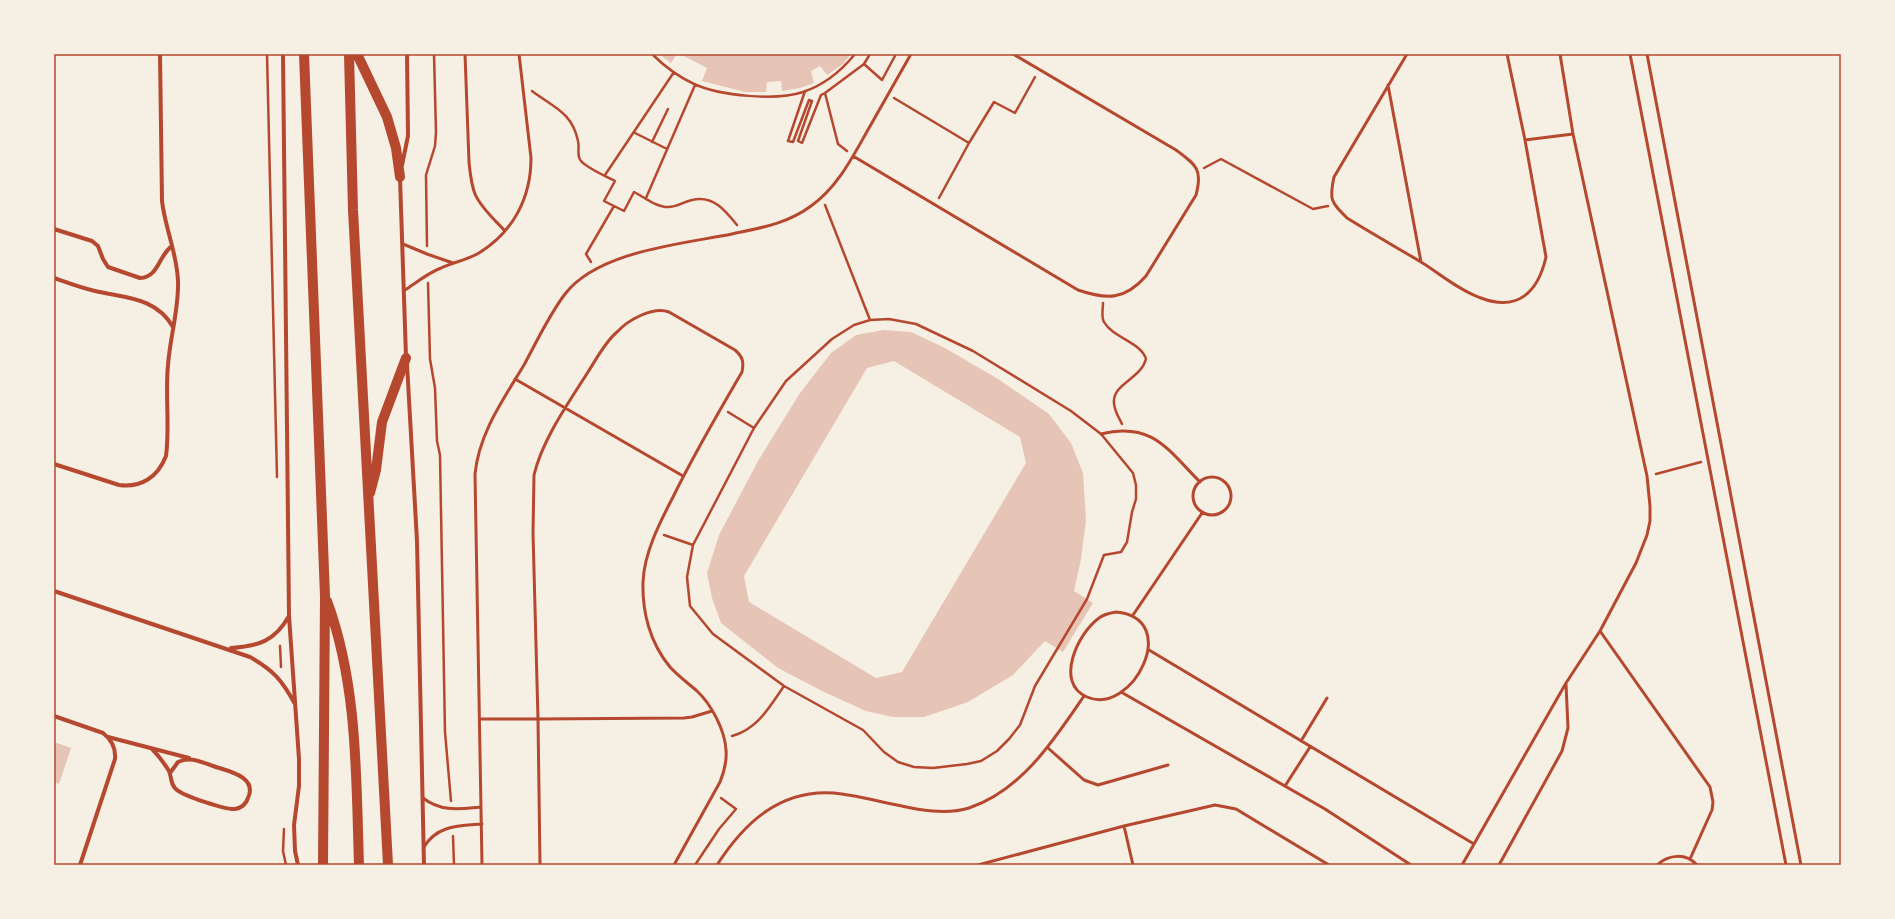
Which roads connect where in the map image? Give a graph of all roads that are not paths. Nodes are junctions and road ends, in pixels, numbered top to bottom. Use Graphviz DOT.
graph roads {
  1 [pos="160,54"];
  2 [pos="283,54"];
  3 [pos="304,54"];
  4 [pos="349,54"];
  5 [pos="357,54"];
  6 [pos="407,54"];
  7 [pos="466,54"];
  8 [pos="520,54"];
  9 [pos="911,54"];
  10 [pos="1012,54"];
  11 [pos="1406,54"];
  12 [pos="1507,54"];
  13 [pos="1560,54"];
  14 [pos="1630,54"];
  15 [pos="1647,54"];
  16 [pos="1388,85"];
  17 [pos="1573,134"];
  18 [pos="1525,140"];
  19 [pos="853,156"];
  20 [pos="400,177"];
  21 [pos="54,229"];
  22 [pos="505,231"];
  23 [pos="403,244"];
  24 [pos="172,246"];
  25 [pos="1421,262"];
  26 [pos="453,263"];
  27 [pos="54,278"];
  28 [pos="405,290"];
  29 [pos="173,328"];
  30 [pos="406,358"];
  31 [pos="515,379"];
  32 [pos="567,407"];
  33 [pos="1101,434"];
  34 [pos="54,464"];
  35 [pos="683,476"];
  36 [pos="1200,482"];
  37 [pos="368,498"];
  38 [pos="1202,513"];
  39 [pos="54,591"];
  40 [pos="324,596"];
  41 [pos="1133,615"];
  42 [pos="289,616"];
  43 [pos="1600,631"];
  44 [pos="229,649"];
  45 [pos="1149,650"];
  46 [pos="1566,683"];
  47 [pos="1121,692"];
  48 [pos="1084,696"];
  49 [pos="1327,698"];
  50 [pos="296,706"];
  51 [pos="712,711"];
  52 [pos="54,716"];
  53 [pos="480,719"];
  54 [pos="538,719"];
  55 [pos="108,737"];
  56 [pos="1301,741"];
  57 [pos="1310,747"];
  58 [pos="1048,748"];
  59 [pos="152,749"];
  60 [pos="191,759"];
  61 [pos="1168,765"];
  62 [pos="170,773"];
  63 [pos="1285,786"];
  64 [pos="423,798"];
  65 [pos="481,807"];
  66 [pos="482,824"];
  67 [pos="1124,826"];
  68 [pos="1474,844"];
  69 [pos="424,849"];
  70 [pos="1690,859"];
  71 [pos="80,865"];
  72 [pos="298,865"];
  73 [pos="323,865"];
  74 [pos="359,865"];
  75 [pos="388,865"];
  76 [pos="424,865"];
  77 [pos="482,865"];
  78 [pos="540,865"];
  79 [pos="674,865"];
  80 [pos="717,865"];
  81 [pos="978,865"];
  82 [pos="1133,865"];
  83 [pos="1328,865"];
  84 [pos="1411,865"];
  85 [pos="1462,865"];
  86 [pos="1499,865"];
  87 [pos="1657,865"];
  88 [pos="1697,865"];
  89 [pos="1786,865"];
  90 [pos="1801,865"];
  1 -- 24 [label="street"];
  2 -- 42 [label="street"];
  3 -- 40 [label="main road"];
  4 -- 37 [label="main road"];
  5 -- 20 [label="main road"];
  6 -- 20 [label="street"];
  7 -- 22 [label="lane"];
  8 -- 22 [label="lane"];
  9 -- 19 [label="lane"];
  10 -- 19 [label="lane"];
  11 -- 16 [label="lane"];
  12 -- 18 [label="lane"];
  13 -- 17 [label="lane"];
  14 -- 89 [label="lane"];
  15 -- 90 [label="lane"];
  16 -- 25 [label="lane"];
  16 -- 25 [label="lane"];
  17 -- 18 [label="lane"];
  17 -- 43 [label="lane"];
  18 -- 25 [label="lane"];
  19 -- 31 [label="lane"];
  20 -- 23 [label="street"];
  21 -- 24 [label="street"];
  22 -- 26 [label="lane"];
  23 -- 26 [label="lane"];
  23 -- 28 [label="street"];
  24 -- 29 [label="street"];
  26 -- 28 [label="lane"];
  27 -- 29 [label="street"];
  28 -- 30 [label="street"];
  29 -- 34 [label="street"];
  30 -- 37 [label="main road"];
  30 -- 64 [label="street"];
  31 -- 32 [label="lane"];
  31 -- 53 [label="lane"];
  32 -- 35 [label="lane"];
  32 -- 35 [label="lane"];
  32 -- 54 [label="lane"];
  33 -- 36 [label="lane"];
  35 -- 51 [label="lane"];
  36 -- 38 [label="lane"];
  36 -- 38 [label="lane"];
  37 -- 75 [label="main road"];
  38 -- 41 [label="lane"];
  39 -- 44 [label="street"];
  40 -- 73 [label="main road"];
  40 -- 74 [label="main road"];
  41 -- 45 [label="lane"];
  41 -- 48 [label="lane"];
  42 -- 44 [label="street"];
  42 -- 50 [label="street"];
  43 -- 46 [label="lane"];
  43 -- 70 [label="lane"];
  44 -- 50 [label="street"];
  45 -- 47 [label="lane"];
  45 -- 56 [label="lane"];
  46 -- 68 [label="lane"];
  46 -- 86 [label="lane"];
  47 -- 48 [label="lane"];
  47 -- 63 [label="lane"];
  48 -- 58 [label="lane"];
  49 -- 56 [label="lane"];
  50 -- 72 [label="street"];
  51 -- 54 [label="lane"];
  51 -- 79 [label="lane"];
  52 -- 55 [label="street"];
  53 -- 54 [label="lane"];
  53 -- 65 [label="lane"];
  54 -- 78 [label="lane"];
  55 -- 59 [label="street"];
  55 -- 71 [label="street"];
  56 -- 57 [label="lane"];
  57 -- 63 [label="lane"];
  57 -- 68 [label="lane"];
  58 -- 61 [label="lane"];
  58 -- 80 [label="lane"];
  59 -- 60 [label="street"];
  59 -- 62 [label="street"];
  60 -- 62 [label="street"];
  60 -- 62 [label="street"];
  63 -- 84 [label="lane"];
  64 -- 65 [label="lane"];
  64 -- 69 [label="street"];
  65 -- 66 [label="lane"];
  66 -- 69 [label="lane"];
  66 -- 77 [label="lane"];
  67 -- 81 [label="lane"];
  67 -- 82 [label="lane"];
  67 -- 83 [label="lane"];
  68 -- 85 [label="lane"];
  69 -- 76 [label="street"];
  70 -- 87 [label="lane"];
  70 -- 88 [label="lane"];
}
